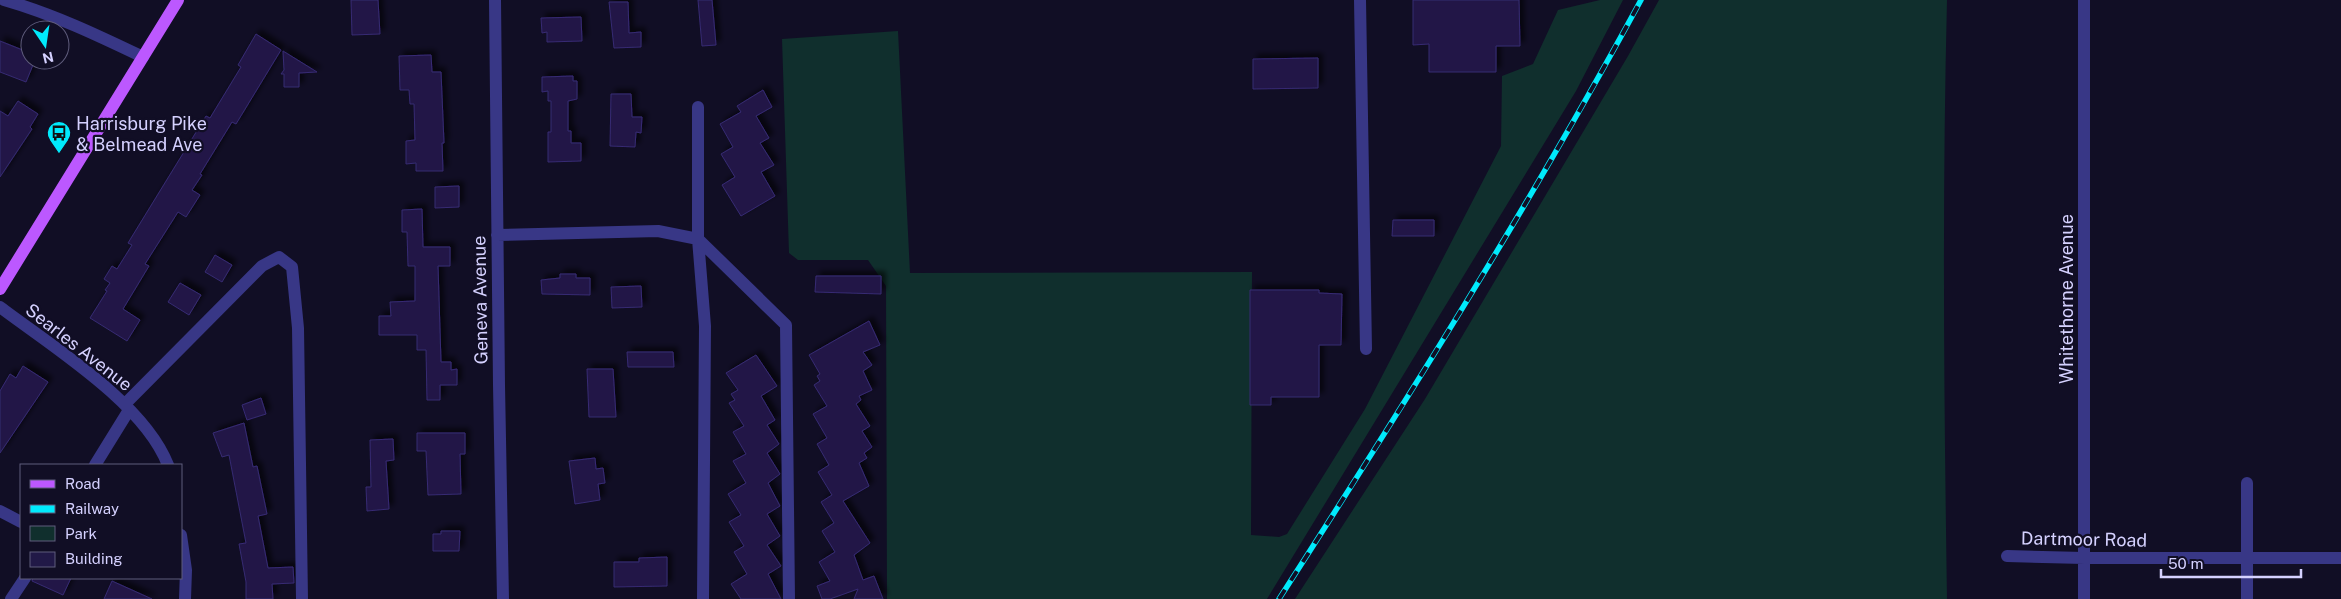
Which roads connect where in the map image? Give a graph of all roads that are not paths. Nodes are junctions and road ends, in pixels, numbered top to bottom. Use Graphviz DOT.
graph roads {
  1 [pos="4,0"];
  2 [pos="178,0"];
  3 [pos="495,0"];
  4 [pos="1360,0"];
  5 [pos="2084,0"];
  6 [pos="143,58"];
  7 [pos="698,107"];
  8 [pos="497,235"];
  9 [pos="698,239"];
  10 [pos="0,289"];
  11 [pos="0,307"];
  12 [pos="1366,349"];
  13 [pos="127,407"];
  14 [pos="96,464"];
  15 [pos="168,464"];
  16 [pos="2247,483"];
  17 [pos="0,510"];
  18 [pos="20,521"];
  19 [pos="182,542"];
  20 [pos="2007,556"];
  21 [pos="2249,557"];
  22 [pos="2084,558"];
  23 [pos="2341,558"];
  24 [pos="24,579"];
  25 [pos="11,599"];
  26 [pos="185,599"];
  27 [pos="302,599"];
  28 [pos="504,599"];
  29 [pos="702,599"];
  30 [pos="789,599"];
  31 [pos="2084,599"];
  32 [pos="2248,599"];
  1 -- 6 [label="street"];
  2 -- 6 [label="main road"];
  3 -- 8 [label="street, Geneva Avenue"];
  4 -- 12 [label="street"];
  5 -- 22 [label="street, Whitethorne Avenue"];
  6 -- 10 [label="main road"];
  7 -- 9 [label="street"];
  8 -- 9 [label="street"];
  8 -- 28 [label="street, Geneva Avenue"];
  9 -- 29 [label="street"];
  9 -- 30 [label="street"];
  11 -- 13 [label="street, Searles Avenue"];
  13 -- 14 [label="street"];
  13 -- 15 [label="street, Searles Avenue"];
  13 -- 27 [label="street"];
  16 -- 21 [label="street"];
  17 -- 18 [label="street"];
  19 -- 26 [label="street"];
  20 -- 22 [label="street, Dartmoor Road"];
  21 -- 22 [label="street, Dartmoor Road"];
  21 -- 23 [label="street, Dartmoor Road"];
  21 -- 32 [label="street"];
  22 -- 31 [label="street, Whitethorne Avenue"];
  24 -- 25 [label="street"];
}
